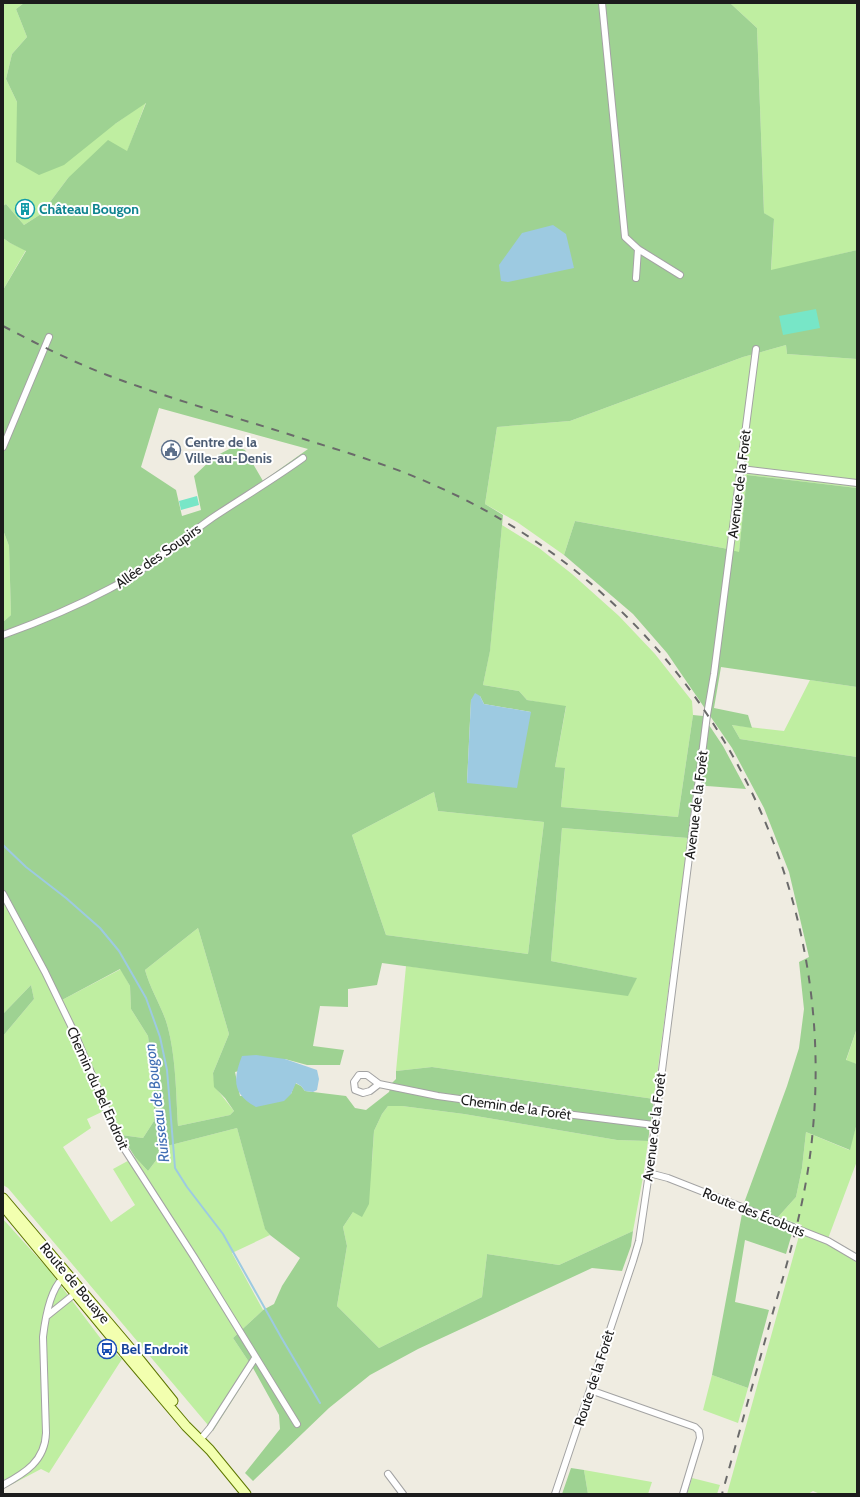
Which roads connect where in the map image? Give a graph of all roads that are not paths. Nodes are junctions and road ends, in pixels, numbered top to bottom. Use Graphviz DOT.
graph roads {
  1 [pos="602,3"];
  2 [pos="638,249"];
  3 [pos="680,275"];
  4 [pos="636,278"];
  5 [pos="49,337"];
  6 [pos="756,349"];
  7 [pos="3,447"];
  8 [pos="303,458"];
  9 [pos="741,469"];
  10 [pos="857,483"];
  11 [pos="3,635"];
  12 [pos="3,894"];
  13 [pos="379,1084"];
  14 [pos="654,1125"];
  15 [pos="649,1173"];
  16 [pos="3,1198"];
  17 [pos="3,1206"];
  18 [pos="857,1258"];
  19 [pos="633,1261"];
  20 [pos="62,1279"];
  21 [pos="77,1290"];
  22 [pos="47,1316"];
  23 [pos="255,1358"];
  24 [pos="590,1390"];
  25 [pos="297,1424"];
  26 [pos="203,1441"];
  27 [pos="388,1474"];
  28 [pos="3,1485"];
  29 [pos="246,1494"];
  30 [pos="403,1494"];
  31 [pos="555,1494"];
  32 [pos="683,1494"];
  1 -- 2 [label="street"];
  2 -- 3 [label="street"];
  2 -- 4 [label="street"];
  5 -- 7 [label="street"];
  6 -- 9 [label="street, Avenue de la Forêt"];
  8 -- 11 [label="street, Allée des Soupirs"];
  9 -- 10 [label="street"];
  9 -- 14 [label="street, Avenue de la Forêt"];
  12 -- 23 [label="street, Chemin du Bel Endroit"];
  13 -- 14 [label="street, Chemin de la Forêt"];
  14 -- 15 [label="street, Avenue de la Forêt"];
  15 -- 18 [label="street, Route des Écobuts"];
  15 -- 19 [label="street, Avenue de la Forêt"];
  16 -- 21 [label="main road, Route de Bouaye"];
  17 -- 20 [label="main road, Route de Bouaye"];
  19 -- 24 [label="street, Route de la Forêt"];
  20 -- 21 [label="main road, Route de Bouaye"];
  20 -- 22 [label="street"];
  21 -- 22 [label="street"];
  21 -- 26 [label="main road, Route de Bouaye"];
  22 -- 28 [label="street"];
  23 -- 25 [label="street, Chemin du Bel Endroit"];
  23 -- 26 [label="street"];
  24 -- 31 [label="street, Route de la Forêt"];
  24 -- 32 [label="street"];
  26 -- 29 [label="main road, Route de Bouaye"];
  27 -- 30 [label="street"];
}
